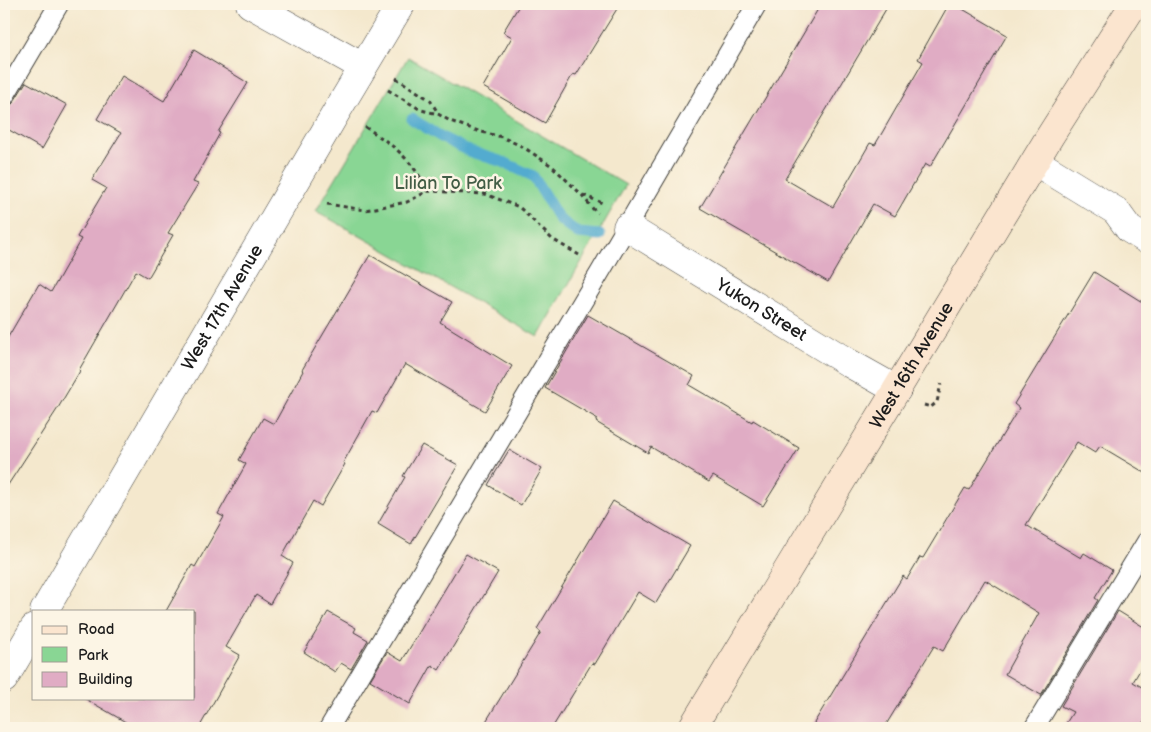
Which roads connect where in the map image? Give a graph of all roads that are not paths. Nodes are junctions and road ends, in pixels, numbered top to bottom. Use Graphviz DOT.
graph roads {
  1 [pos="59,4"];
  2 [pos="250,4"];
  3 [pos="401,4"];
  4 [pos="757,4"];
  5 [pos="1134,4"];
  6 [pos="363,67"];
  7 [pos="4,96"];
  8 [pos="1036,162"];
  9 [pos="627,227"];
  10 [pos="1147,240"];
  11 [pos="897,390"];
  12 [pos="1147,541"];
  13 [pos="45,610"];
  14 [pos="32,631"];
  15 [pos="4,679"];
  16 [pos="329,728"];
  17 [pos="692,728"];
  18 [pos="1034,728"];
  1 -- 7 [label="lane"];
  2 -- 6 [label="street"];
  3 -- 6 [label="street, West 17th Avenue"];
  4 -- 9 [label="lane"];
  5 -- 8 [label="street, West 16th Avenue"];
  6 -- 13 [label="street, West 17th Avenue"];
  8 -- 10 [label="street"];
  8 -- 11 [label="street, West 16th Avenue"];
  9 -- 11 [label="street, Yukon Street"];
  9 -- 16 [label="lane"];
  11 -- 17 [label="street, West 16th Avenue"];
  12 -- 18 [label="lane"];
  14 -- 15 [label="street"];
}
